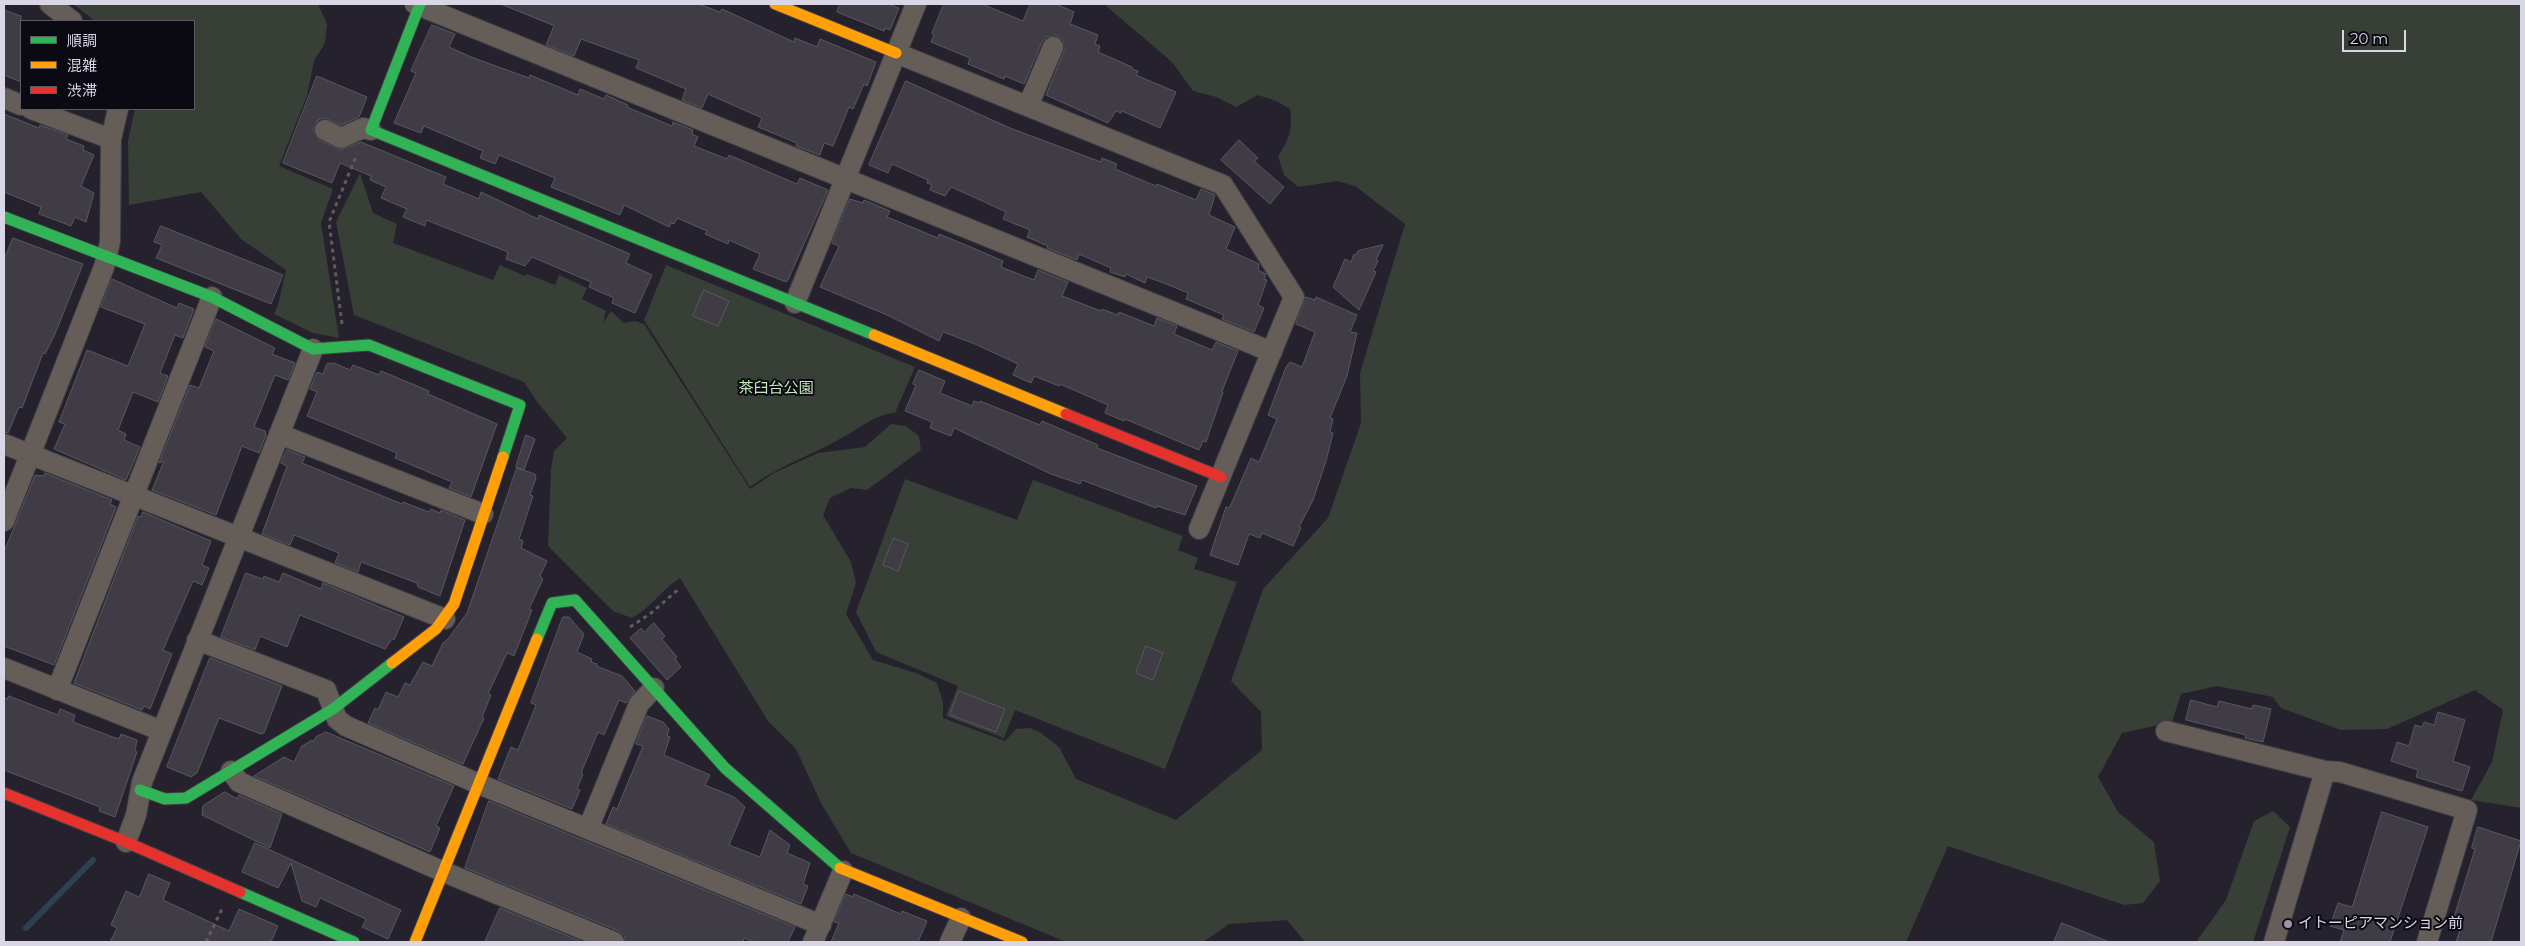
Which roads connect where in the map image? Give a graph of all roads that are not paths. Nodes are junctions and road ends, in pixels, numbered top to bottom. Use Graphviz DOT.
graph roads {
  1 [pos="50,4"];
  2 [pos="418,4"];
  3 [pos="775,4"];
  4 [pos="916,4"];
  5 [pos="71,20"];
  6 [pos="1053,47"];
  7 [pos="896,53"];
  8 [pos="4,98"];
  9 [pos="20,105"];
  10 [pos="1028,106"];
  11 [pos="34,110"];
  12 [pos="118,110"];
  13 [pos="325,130"];
  14 [pos="371,130"];
  15 [pos="111,139"];
  16 [pos="844,180"];
  17 [pos="4,219"];
  18 [pos="106,258"];
  19 [pos="212,297"];
  20 [pos="795,303"];
  21 [pos="313,349"];
  22 [pos="1272,352"];
  23 [pos="279,434"];
  24 [pos="4,444"];
  25 [pos="31,454"];
  26 [pos="1221,476"];
  27 [pos="134,495"];
  28 [pos="483,514"];
  29 [pos="4,521"];
  30 [pos="1199,528"];
  31 [pos="238,537"];
  32 [pos="445,619"];
  33 [pos="197,640"];
  34 [pos="4,668"];
  35 [pos="654,688"];
  36 [pos="57,690"];
  37 [pos="333,709"];
  38 [pos="162,731"];
  39 [pos="2166,731"];
  40 [pos="231,771"];
  41 [pos="2324,771"];
  42 [pos="479,784"];
  43 [pos="140,790"];
  44 [pos="4,793"];
  45 [pos="588,829"];
  46 [pos="126,842"];
  47 [pos="843,871"];
  48 [pos="444,872"];
  49 [pos="961,918"];
  50 [pos="817,933"];
  51 [pos="354,942"];
  52 [pos="415,942"];
  53 [pos="614,942"];
  54 [pos="950,942"];
  55 [pos="1022,942"];
  56 [pos="2274,942"];
  57 [pos="2427,942"];
  1 -- 5 [label="street"];
  2 -- 14 [label="street"];
  2 -- 16 [label="street"];
  3 -- 7 [label="street"];
  4 -- 7 [label="street"];
  6 -- 10 [label="street"];
  7 -- 10 [label="street"];
  7 -- 16 [label="street"];
  8 -- 9 [label="street"];
  10 -- 22 [label="street"];
  11 -- 15 [label="street"];
  12 -- 15 [label="street"];
  13 -- 14 [label="street"];
  14 -- 20 [label="street"];
  15 -- 18 [label="street"];
  16 -- 20 [label="street"];
  16 -- 22 [label="street"];
  17 -- 18 [label="street"];
  18 -- 19 [label="street"];
  18 -- 25 [label="street"];
  19 -- 21 [label="street"];
  19 -- 27 [label="street"];
  20 -- 26 [label="street"];
  21 -- 23 [label="street"];
  21 -- 28 [label="street"];
  22 -- 26 [label="street"];
  23 -- 28 [label="street"];
  23 -- 31 [label="street"];
  24 -- 25 [label="street"];
  25 -- 27 [label="street"];
  25 -- 29 [label="street"];
  26 -- 30 [label="street"];
  27 -- 31 [label="street"];
  27 -- 36 [label="street"];
  28 -- 32 [label="street"];
  31 -- 32 [label="street"];
  31 -- 33 [label="street"];
  32 -- 37 [label="street"];
  33 -- 37 [label="street"];
  33 -- 38 [label="street"];
  34 -- 36 [label="street"];
  35 -- 42 [label="street"];
  35 -- 45 [label="street"];
  35 -- 47 [label="street"];
  36 -- 38 [label="street"];
  37 -- 40 [label="street"];
  37 -- 42 [label="street"];
  38 -- 43 [label="street"];
  39 -- 41 [label="street"];
  40 -- 43 [label="street"];
  40 -- 48 [label="street"];
  41 -- 56 [label="street"];
  41 -- 57 [label="street"];
  42 -- 45 [label="street"];
  42 -- 48 [label="street"];
  43 -- 46 [label="street"];
  44 -- 46 [label="street"];
  45 -- 50 [label="street"];
  46 -- 51 [label="street"];
  47 -- 49 [label="street"];
  47 -- 50 [label="street"];
  48 -- 52 [label="street"];
  48 -- 53 [label="street"];
  49 -- 54 [label="street"];
  49 -- 55 [label="street"];
}
